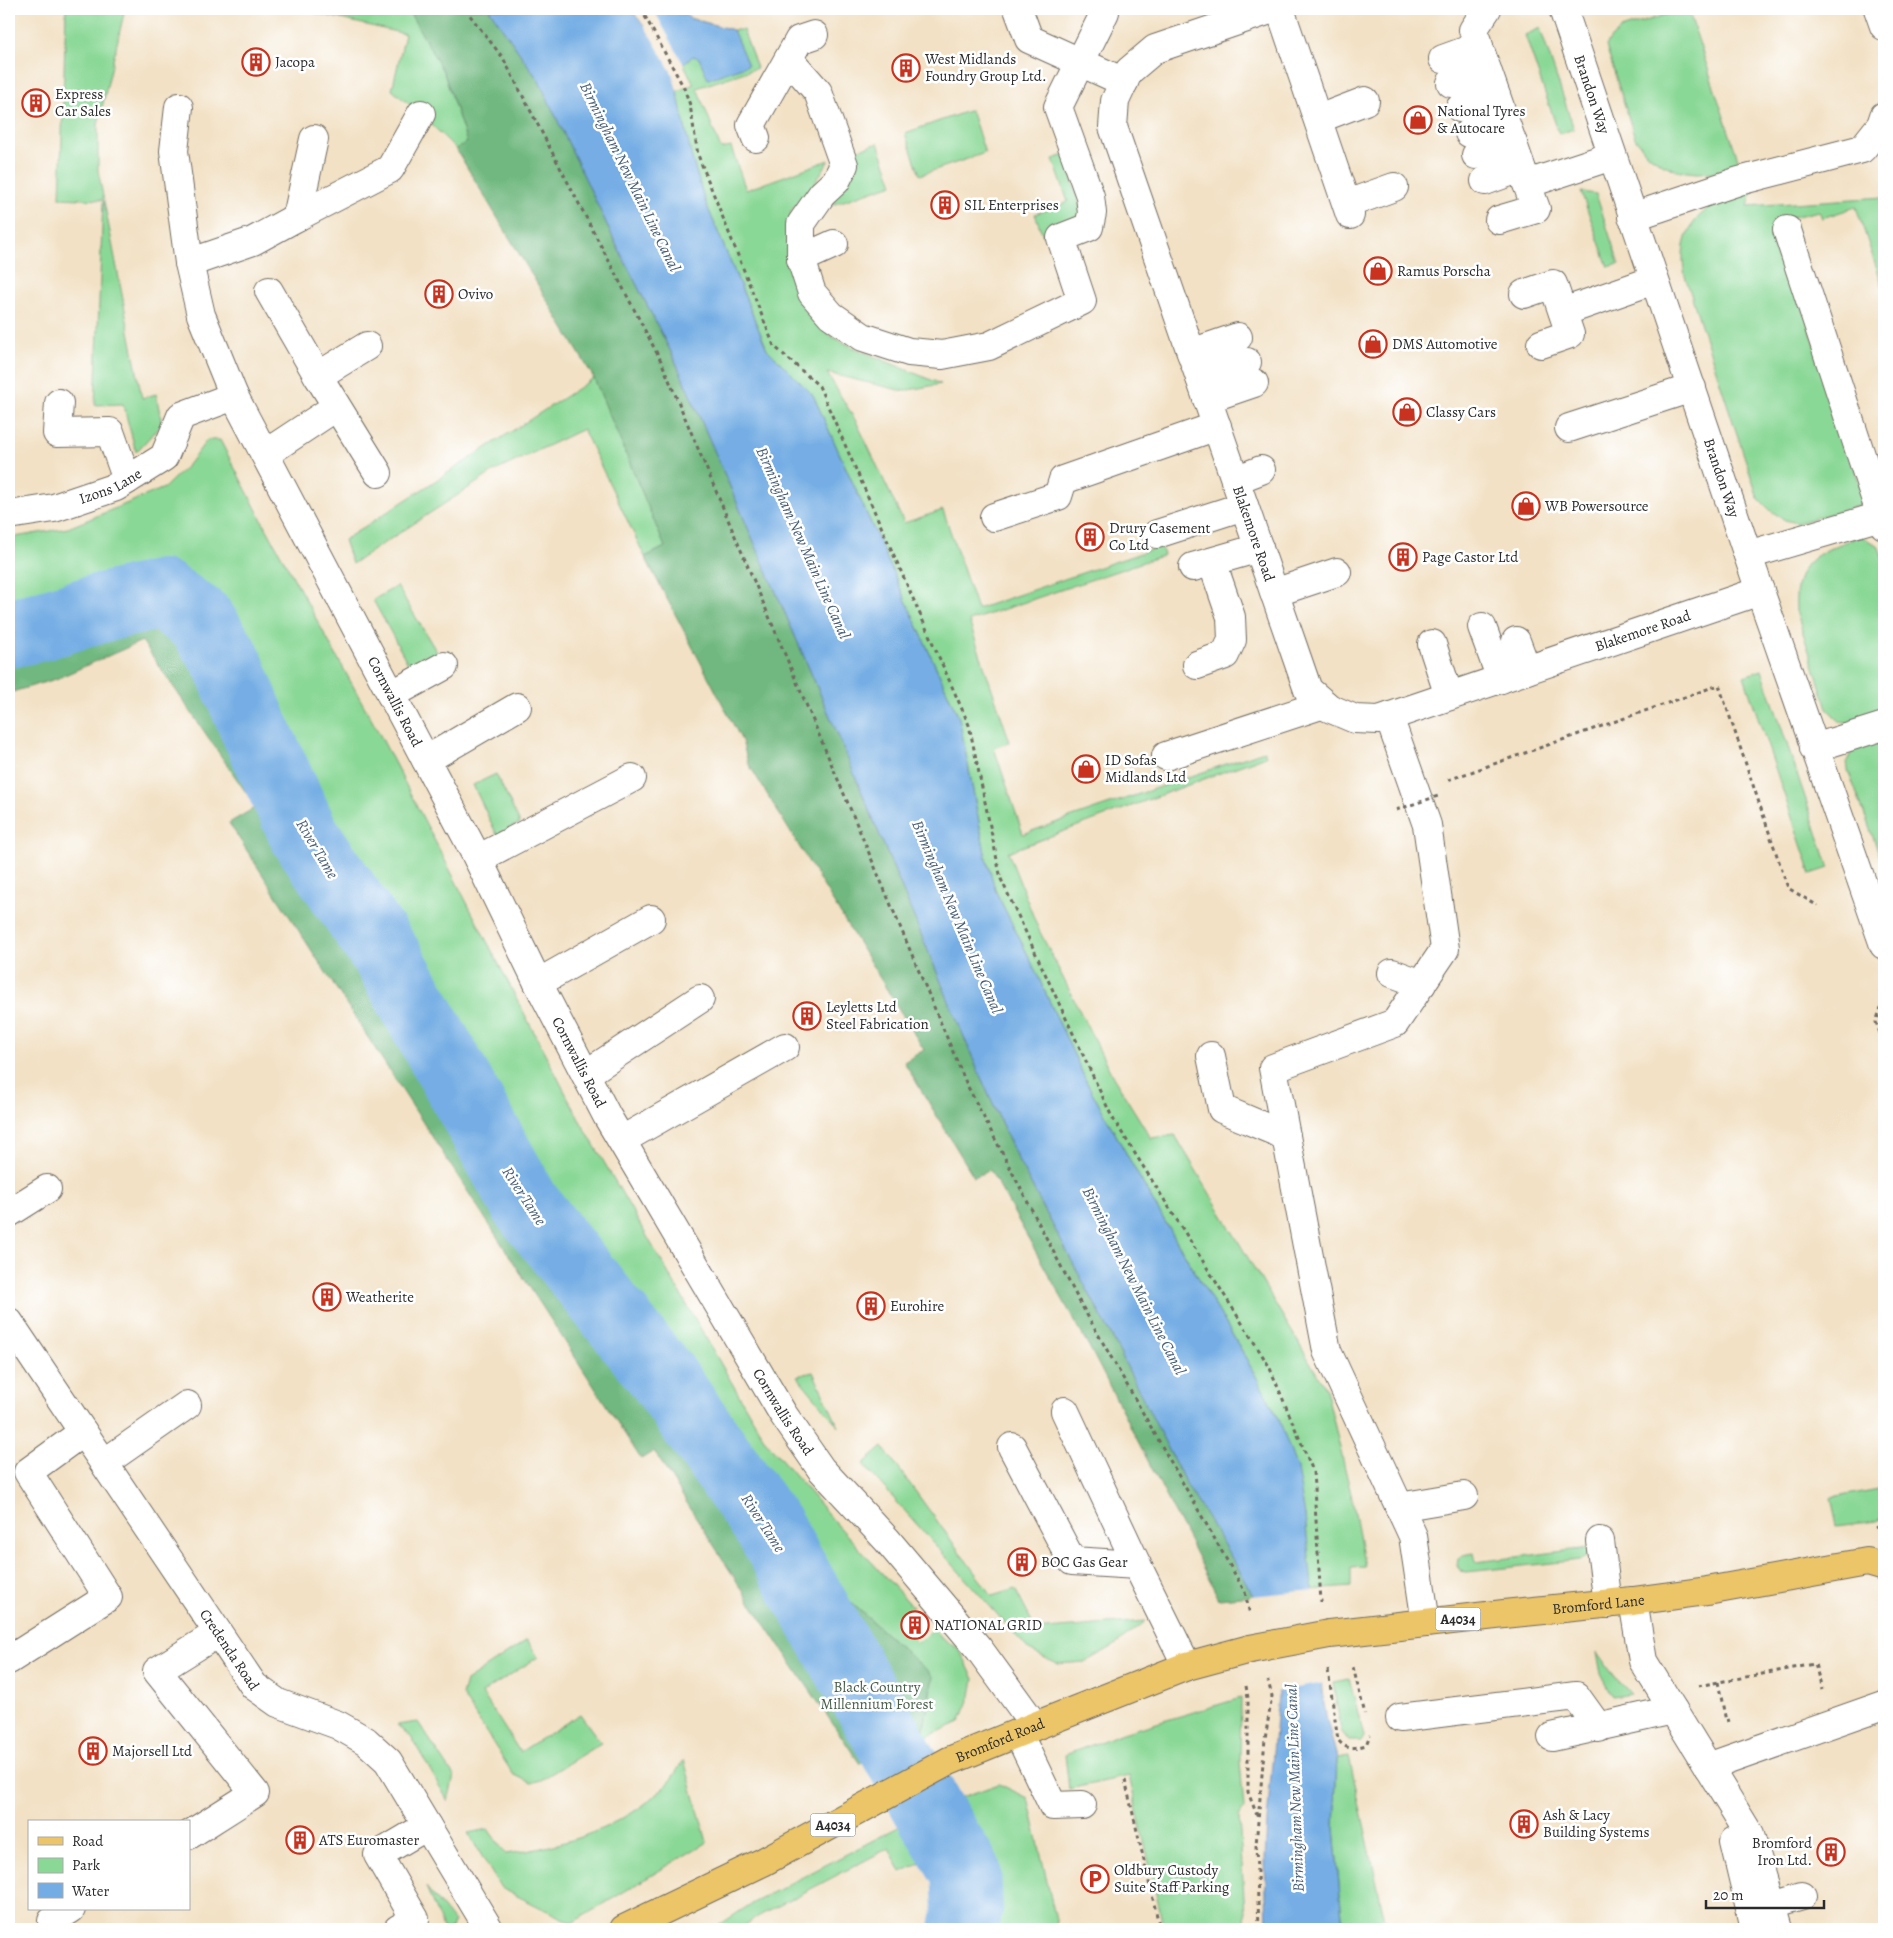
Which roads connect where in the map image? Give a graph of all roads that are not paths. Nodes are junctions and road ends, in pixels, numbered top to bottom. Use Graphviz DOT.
graph roads {
  1 [pos="1018,9"];
  2 [pos="1273,9"];
  3 [pos="1280,9"];
  4 [pos="1487,9"];
  5 [pos="1564,9"];
  6 [pos="1878,9"];
  7 [pos="1103,13"];
  8 [pos="1246,13"];
  9 [pos="1884,26"];
  10 [pos="814,35"];
  11 [pos="1483,58"];
  12 [pos="789,59"];
  13 [pos="1080,62"];
  14 [pos="1447,71"];
  15 [pos="1124,82"];
  16 [pos="1365,101"];
  17 [pos="179,107"];
  18 [pos="421,114"];
  19 [pos="1884,116"];
  20 [pos="1318,118"];
  21 [pos="756,138"];
  22 [pos="314,139"];
  23 [pos="1512,142"];
  24 [pos="1612,156"];
  25 [pos="1485,180"];
  26 [pos="1394,187"];
  27 [pos="1632,216"];
  28 [pos="296,217"];
  29 [pos="1499,220"];
  30 [pos="1787,230"];
  31 [pos="834,244"];
  32 [pos="801,259"];
  33 [pos="189,263"];
  34 [pos="1654,280"];
  35 [pos="269,291"];
  36 [pos="1524,294"];
  37 [pos="1563,312"];
  38 [pos="1541,344"];
  39 [pos="367,346"];
  40 [pos="1191,353"];
  41 [pos="318,376"];
  42 [pos="1204,388"];
  43 [pos="1692,388"];
  44 [pos="234,396"];
  45 [pos="59,403"];
  46 [pos="336,408"];
  47 [pos="1216,426"];
  48 [pos="1569,428"];
  49 [pos="265,454"];
  50 [pos="1261,470"];
  51 [pos="378,473"];
  52 [pos="127,480"];
  53 [pos="1235,480"];
  54 [pos="1244,506"];
  55 [pos="9,514"];
  56 [pos="994,517"];
  57 [pos="1883,519"];
  58 [pos="1156,534"];
  59 [pos="1259,548"];
  60 [pos="1748,556"];
  61 [pos="1337,572"];
  62 [pos="1760,592"];
  63 [pos="1274,593"];
  64 [pos="1482,627"];
  65 [pos="1516,641"];
  66 [pos="1432,644"];
  67 [pos="1197,665"];
  68 [pos="444,666"];
  69 [pos="1527,670"];
  70 [pos="1500,679"];
  71 [pos="391,695"];
  72 [pos="1449,696"];
  73 [pos="1324,704"];
  74 [pos="517,708"];
  75 [pos="1389,717"];
  76 [pos="1884,726"];
  77 [pos="1814,748"];
  78 [pos="1166,756"];
  79 [pos="426,760"];
  80 [pos="632,778"];
  81 [pos="478,859"];
  82 [pos="651,919"];
  83 [pos="1884,944"];
  84 [pos="1392,973"];
  85 [pos="538,983"];
  86 [pos="1422,984"];
  87 [pos="700,1000"];
  88 [pos="785,1048"];
  89 [pos="1211,1056"];
  90 [pos="586,1074"];
  91 [pos="622,1140"];
  92 [pos="1296,1148"];
  93 [pos="47,1189"];
  94 [pos="9,1213"];
  95 [pos="9,1322"];
  96 [pos="187,1405"];
  97 [pos="1065,1411"];
  98 [pos="83,1432"];
  99 [pos="1012,1448"];
  100 [pos="104,1463"];
  101 [pos="1464,1496"];
  102 [pos="1399,1507"];
  103 [pos="1600,1541"];
  104 [pos="1879,1559"];
  105 [pos="1138,1565"];
  106 [pos="1621,1603"];
  107 [pos="1426,1622"];
  108 [pos="218,1633"];
  109 [pos="1250,1649"];
  110 [pos="9,1660"];
  111 [pos="1187,1666"];
  112 [pos="1884,1705"];
  113 [pos="1673,1710"];
  114 [pos="1400,1718"];
  115 [pos="1599,1728"];
  116 [pos="1026,1729"];
  117 [pos="1552,1738"];
  118 [pos="1715,1778"];
  119 [pos="1082,1805"];
  120 [pos="427,1826"];
  121 [pos="190,1834"];
  122 [pos="763,1862"];
  123 [pos="1802,1896"];
  124 [pos="1774,1917"];
  125 [pos="398,1929"];
  126 [pos="489,1929"];
  127 [pos="624,1929"];
  128 [pos="667,1929"];
  129 [pos="1754,1929"];
  1 -- 13 [label="street"];
  2 -- 8 [label="street, Blakemore Road"];
  3 -- 20 [label="street"];
  4 -- 11 [label="street"];
  5 -- 24 [label="street, Brandon Way"];
  6 -- 9 [label="street"];
  7 -- 13 [label="street"];
  8 -- 15 [label="street, Blakemore Road"];
  10 -- 12 [label="street"];
  11 -- 14 [label="street"];
  11 -- 23 [label="street"];
  12 -- 21 [label="street"];
  12 -- 32 [label="street"];
  13 -- 15 [label="street"];
  13 -- 32 [label="street"];
  15 -- 40 [label="street, Blakemore Road"];
  16 -- 20 [label="street"];
  17 -- 33 [label="street, Cornwallis Road"];
  18 -- 28 [label="street"];
  19 -- 27 [label="street"];
  20 -- 26 [label="street"];
  22 -- 28 [label="street"];
  23 -- 23 [label="street"];
  23 -- 24 [label="street"];
  23 -- 25 [label="street"];
  23 -- 29 [label="street"];
  24 -- 27 [label="street, Brandon Way"];
  27 -- 34 [label="street, Brandon Way"];
  28 -- 33 [label="street"];
  30 -- 57 [label="street"];
  31 -- 32 [label="street"];
  33 -- 44 [label="street, Cornwallis Road"];
  34 -- 37 [label="street"];
  34 -- 43 [label="street, Brandon Way"];
  35 -- 41 [label="street"];
  36 -- 37 [label="street"];
  37 -- 38 [label="street"];
  39 -- 41 [label="street"];
  40 -- 42 [label="street, Blakemore Road"];
  40 -- 42 [label="street"];
  41 -- 46 [label="street"];
  42 -- 47 [label="street, Blakemore Road"];
  43 -- 48 [label="street"];
  43 -- 60 [label="street, Brandon Way"];
  44 -- 49 [label="street, Cornwallis Road"];
  44 -- 52 [label="street, Izons Lane"];
  45 -- 52 [label="street"];
  46 -- 49 [label="street"];
  46 -- 51 [label="street"];
  47 -- 53 [label="street, Blakemore Road"];
  47 -- 56 [label="street"];
  49 -- 71 [label="street, Cornwallis Road"];
  50 -- 53 [label="street"];
  52 -- 55 [label="street, Izons Lane"];
  53 -- 54 [label="street, Blakemore Road"];
  54 -- 58 [label="street"];
  54 -- 59 [label="street, Blakemore Road"];
  57 -- 60 [label="street"];
  59 -- 63 [label="street, Blakemore Road"];
  59 -- 67 [label="street"];
  60 -- 62 [label="street, Brandon Way"];
  61 -- 63 [label="street"];
  62 -- 69 [label="street, Blakemore Road"];
  62 -- 77 [label="street, Brandon Way"];
  63 -- 73 [label="street, Blakemore Road"];
  64 -- 70 [label="street"];
  65 -- 69 [label="street"];
  66 -- 72 [label="street"];
  68 -- 71 [label="street"];
  69 -- 70 [label="street, Blakemore Road"];
  70 -- 72 [label="street, Blakemore Road"];
  71 -- 79 [label="street, Cornwallis Road"];
  72 -- 75 [label="street, Blakemore Road"];
  73 -- 75 [label="street, Blakemore Road"];
  73 -- 78 [label="street"];
  74 -- 79 [label="street"];
  75 -- 86 [label="street"];
  76 -- 77 [label="street"];
  77 -- 83 [label="street, Brandon Way"];
  79 -- 81 [label="street, Cornwallis Road"];
  80 -- 81 [label="street"];
  81 -- 85 [label="street, Cornwallis Road"];
  82 -- 85 [label="street"];
  84 -- 86 [label="street"];
  85 -- 90 [label="street, Cornwallis Road"];
  86 -- 92 [label="street"];
  87 -- 90 [label="street"];
  88 -- 91 [label="street"];
  89 -- 92 [label="street"];
  90 -- 91 [label="street, Cornwallis Road"];
  91 -- 116 [label="street, Cornwallis Road"];
  92 -- 102 [label="street"];
  93 -- 94 [label="street"];
  95 -- 98 [label="street, Credenda Road"];
  96 -- 100 [label="street"];
  97 -- 105 [label="street"];
  98 -- 100 [label="street, Credenda Road"];
  98 -- 110 [label="street"];
  99 -- 105 [label="street"];
  100 -- 108 [label="street, Credenda Road"];
  101 -- 102 [label="street"];
  102 -- 107 [label="street"];
  103 -- 106 [label="street"];
  104 -- 106 [label="main road, Bromford Lane / A4034"];
  105 -- 111 [label="street"];
  106 -- 107 [label="main road, Bromford Lane / A4034"];
  106 -- 113 [label="street"];
  107 -- 109 [label="main road, Bromford Lane / A4034, bridge"];
  108 -- 120 [label="street, Credenda Road"];
  108 -- 121 [label="street"];
  109 -- 111 [label="main road, Bromford Road / A4034"];
  111 -- 116 [label="main road, Bromford Road / A4034"];
  112 -- 118 [label="street"];
  113 -- 115 [label="street"];
  113 -- 118 [label="street"];
  114 -- 115 [label="street"];
  115 -- 117 [label="street"];
  116 -- 119 [label="street, Cornwallis Road"];
  116 -- 122 [label="main road, Bromford Road / A4034"];
  118 -- 124 [label="street"];
  118 -- 129 [label="street"];
  120 -- 125 [label="street"];
  120 -- 126 [label="street, Credenda Road"];
  122 -- 127 [label="main road, Bromford Road / A4034"];
  122 -- 128 [label="main road, Bromford Road / A4034"];
  123 -- 124 [label="street"];
}
